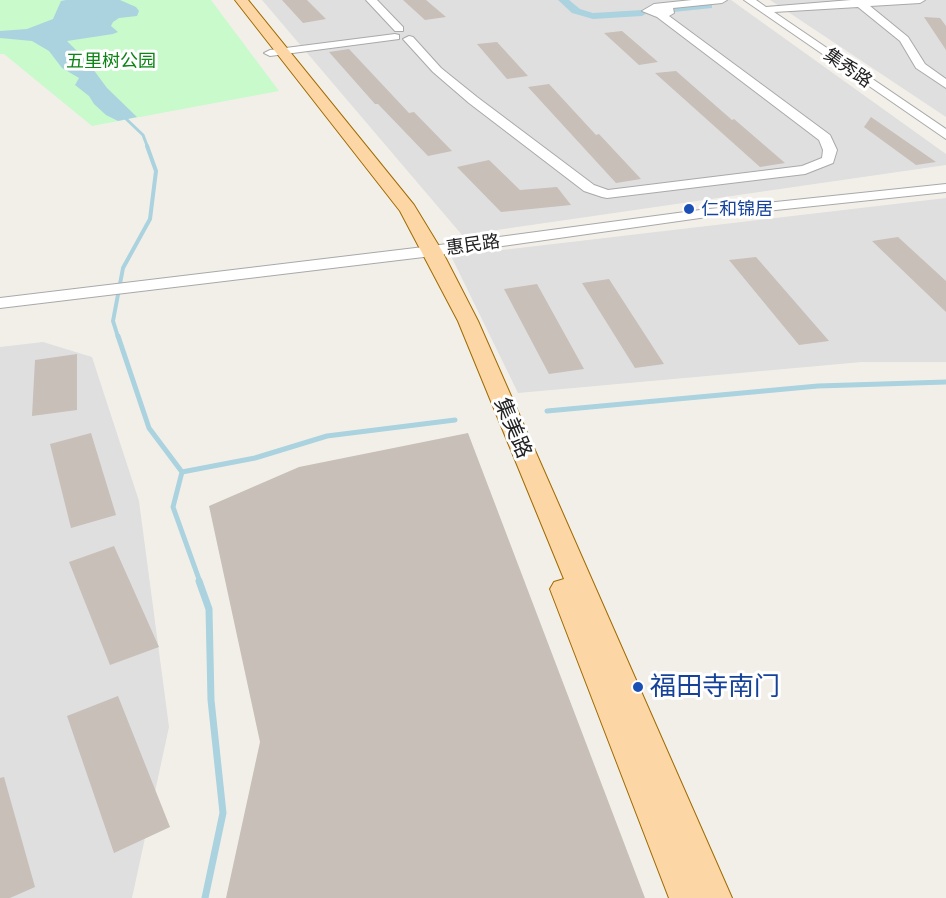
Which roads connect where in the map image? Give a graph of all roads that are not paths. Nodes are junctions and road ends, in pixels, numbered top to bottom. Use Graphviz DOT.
graph roads {
  1 [pos="229,0"];
  2 [pos="241,0"];
  3 [pos="371,0"];
  4 [pos="638,0"];
  5 [pos="920,0"];
  6 [pos="859,1"];
  7 [pos="741,4"];
  8 [pos="660,11"];
  9 [pos="396,33"];
  10 [pos="275,52"];
  11 [pos="946,84"];
  12 [pos="946,135"];
  13 [pos="946,188"];
  14 [pos="425,252"];
  15 [pos="0,303"];
  16 [pos="687,898"];
  17 [pos="714,898"];
  1 -- 10 [label="main road, 集美路"];
  2 -- 10 [label="main road, 集美路"];
  3 -- 9 [label="street"];
  4 -- 8 [label="street"];
  5 -- 6 [label="street"];
  6 -- 7 [label="street"];
  6 -- 11 [label="street"];
  7 -- 8 [label="street"];
  7 -- 12 [label="street, 集秀路"];
  8 -- 9 [label="street"];
  9 -- 10 [label="street"];
  10 -- 14 [label="main road, 集美路"];
  13 -- 14 [label="street, 惠民路"];
  14 -- 15 [label="street, 惠民路"];
  14 -- 16 [label="main road, 集美路"];
  14 -- 17 [label="main road, 集美路"];
}
